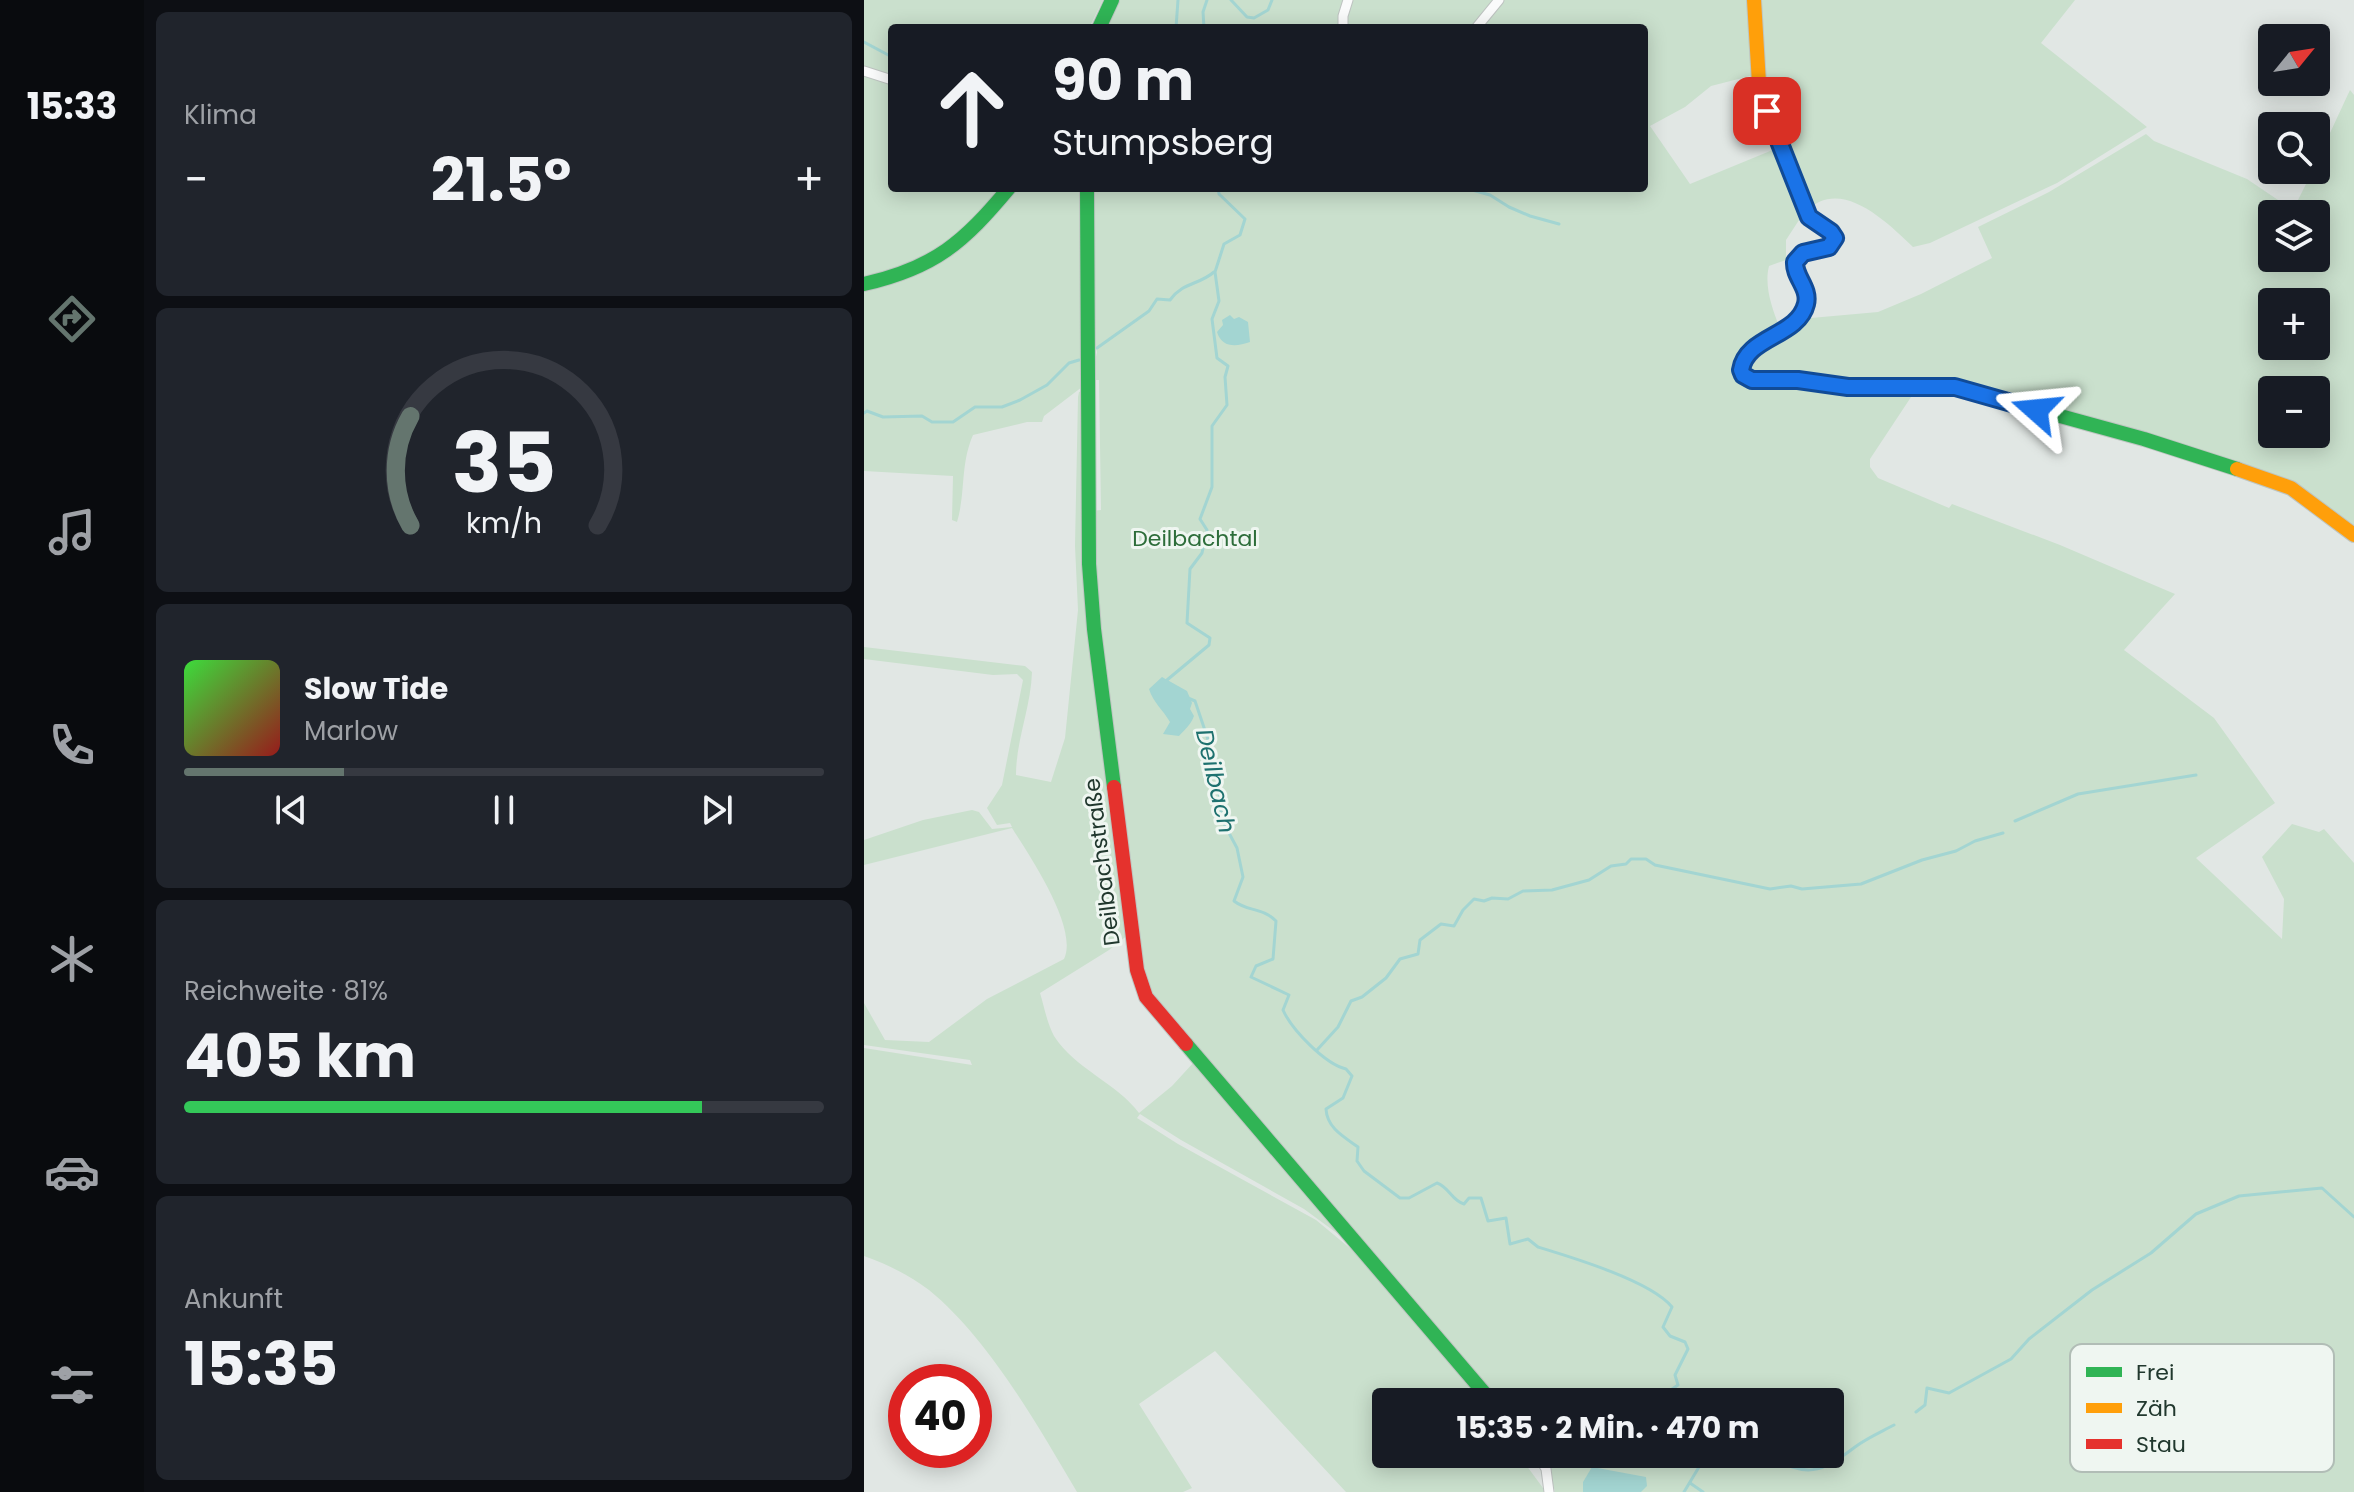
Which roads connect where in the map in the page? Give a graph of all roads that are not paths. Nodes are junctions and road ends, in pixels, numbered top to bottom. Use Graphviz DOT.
graph roads {
  1 [pos="1112,0"];
  2 [pos="1348,0"];
  3 [pos="1499,0"];
  4 [pos="1754,0"];
  5 [pos="1101,24"];
  6 [pos="1343,24"];
  7 [pos="1479,24"];
  8 [pos="864,71"];
  9 [pos="888,79"];
  10 [pos="1005,192"];
  11 [pos="1087,192"];
  12 [pos="864,284"];
  13 [pos="2354,535"];
  14 [pos="1480,1388"];
  15 [pos="1545,1468"];
  16 [pos="1549,1492"];
  1 -- 5 [label="street"];
  2 -- 6 [label="street"];
  3 -- 7 [label="street"];
  4 -- 13 [label="street"];
  8 -- 9 [label="street"];
  10 -- 12 [label="street"];
  11 -- 14 [label="street, Deilbachstraße"];
  15 -- 16 [label="street"];
}
